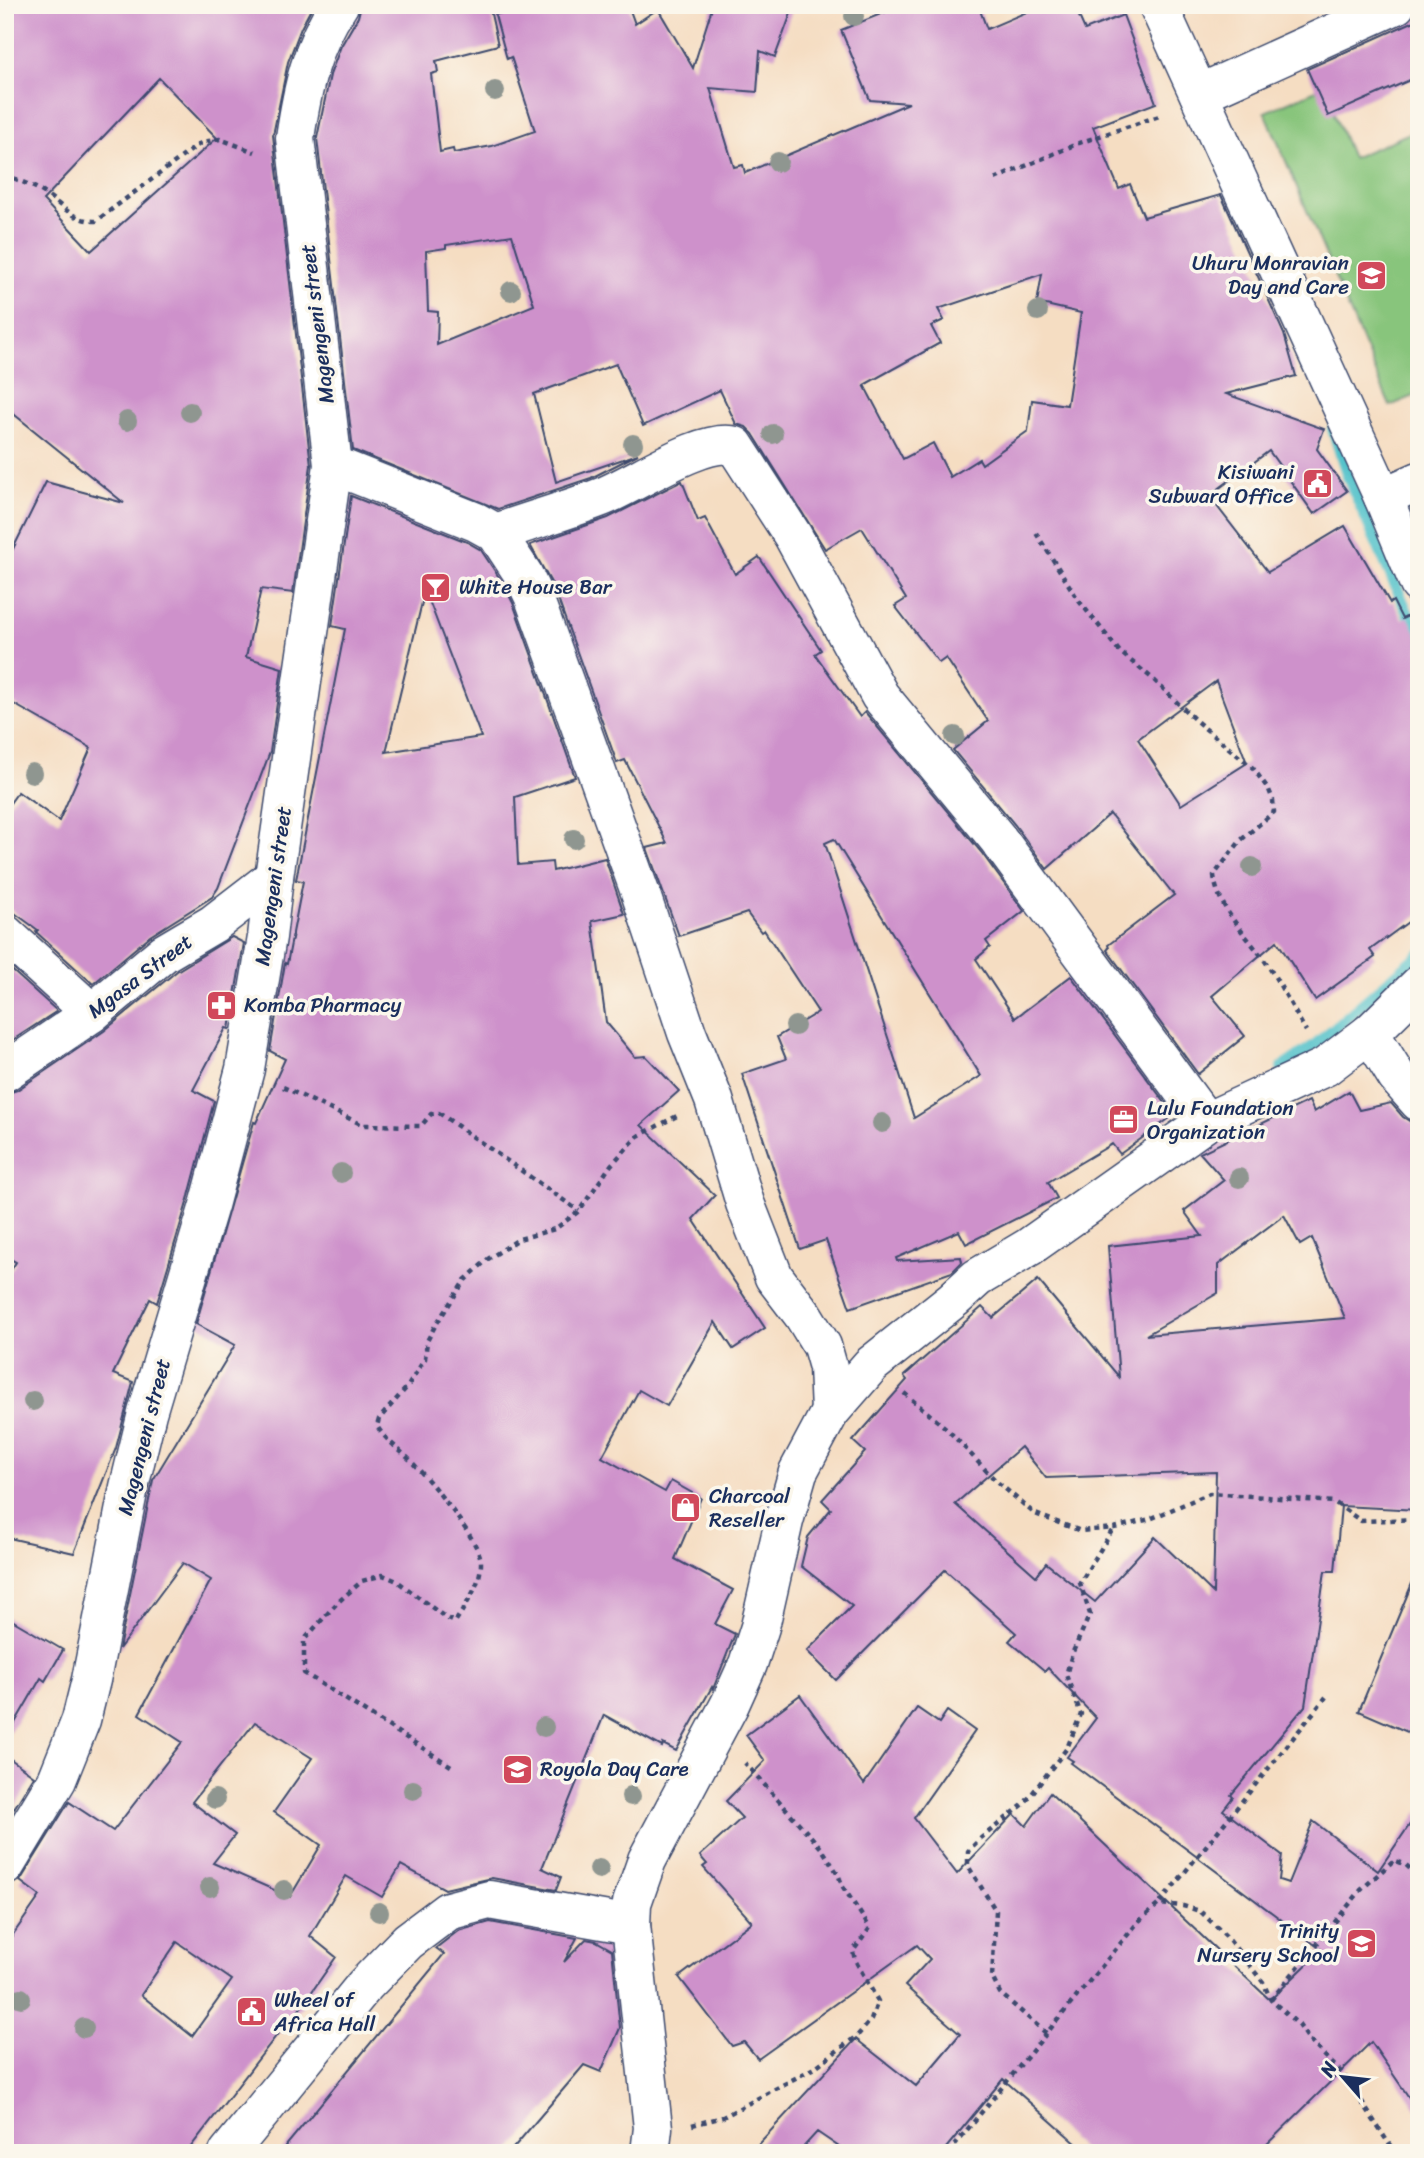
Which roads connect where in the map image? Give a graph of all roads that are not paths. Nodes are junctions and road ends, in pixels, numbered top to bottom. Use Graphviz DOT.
graph roads {
  1 [pos="339,5"];
  2 [pos="1158,5"];
  3 [pos="1396,5"];
  4 [pos="1199,94"];
  5 [pos="333,465"];
  6 [pos="1419,481"];
  7 [pos="1383,497"];
  8 [pos="496,533"];
  9 [pos="1419,584"];
  10 [pos="274,877"];
  11 [pos="5,934"];
  12 [pos="1419,985"];
  13 [pos="92,1013"];
  14 [pos="1370,1033"];
  15 [pos="5,1072"];
  16 [pos="1419,1102"];
  17 [pos="1206,1122"];
  18 [pos="830,1412"];
  19 [pos="5,1866"];
  20 [pos="631,1925"];
  21 [pos="651,2141"];
  22 [pos="228,2153"];
  1 -- 5 [label="street, Magengeni street"];
  2 -- 4 [label="street"];
  3 -- 4 [label="street"];
  4 -- 7 [label="street"];
  5 -- 8 [label="street"];
  5 -- 10 [label="street, Magengeni street"];
  6 -- 7 [label="street"];
  7 -- 9 [label="street"];
  8 -- 17 [label="street"];
  8 -- 18 [label="street"];
  10 -- 13 [label="street, Mgasa Street"];
  10 -- 19 [label="street, Magengeni street"];
  11 -- 13 [label="street"];
  12 -- 14 [label="street"];
  13 -- 15 [label="street, Mgasa Street"];
  14 -- 16 [label="street"];
  14 -- 17 [label="street"];
  17 -- 18 [label="street"];
  18 -- 20 [label="street"];
  20 -- 21 [label="street"];
  20 -- 22 [label="street"];
}
